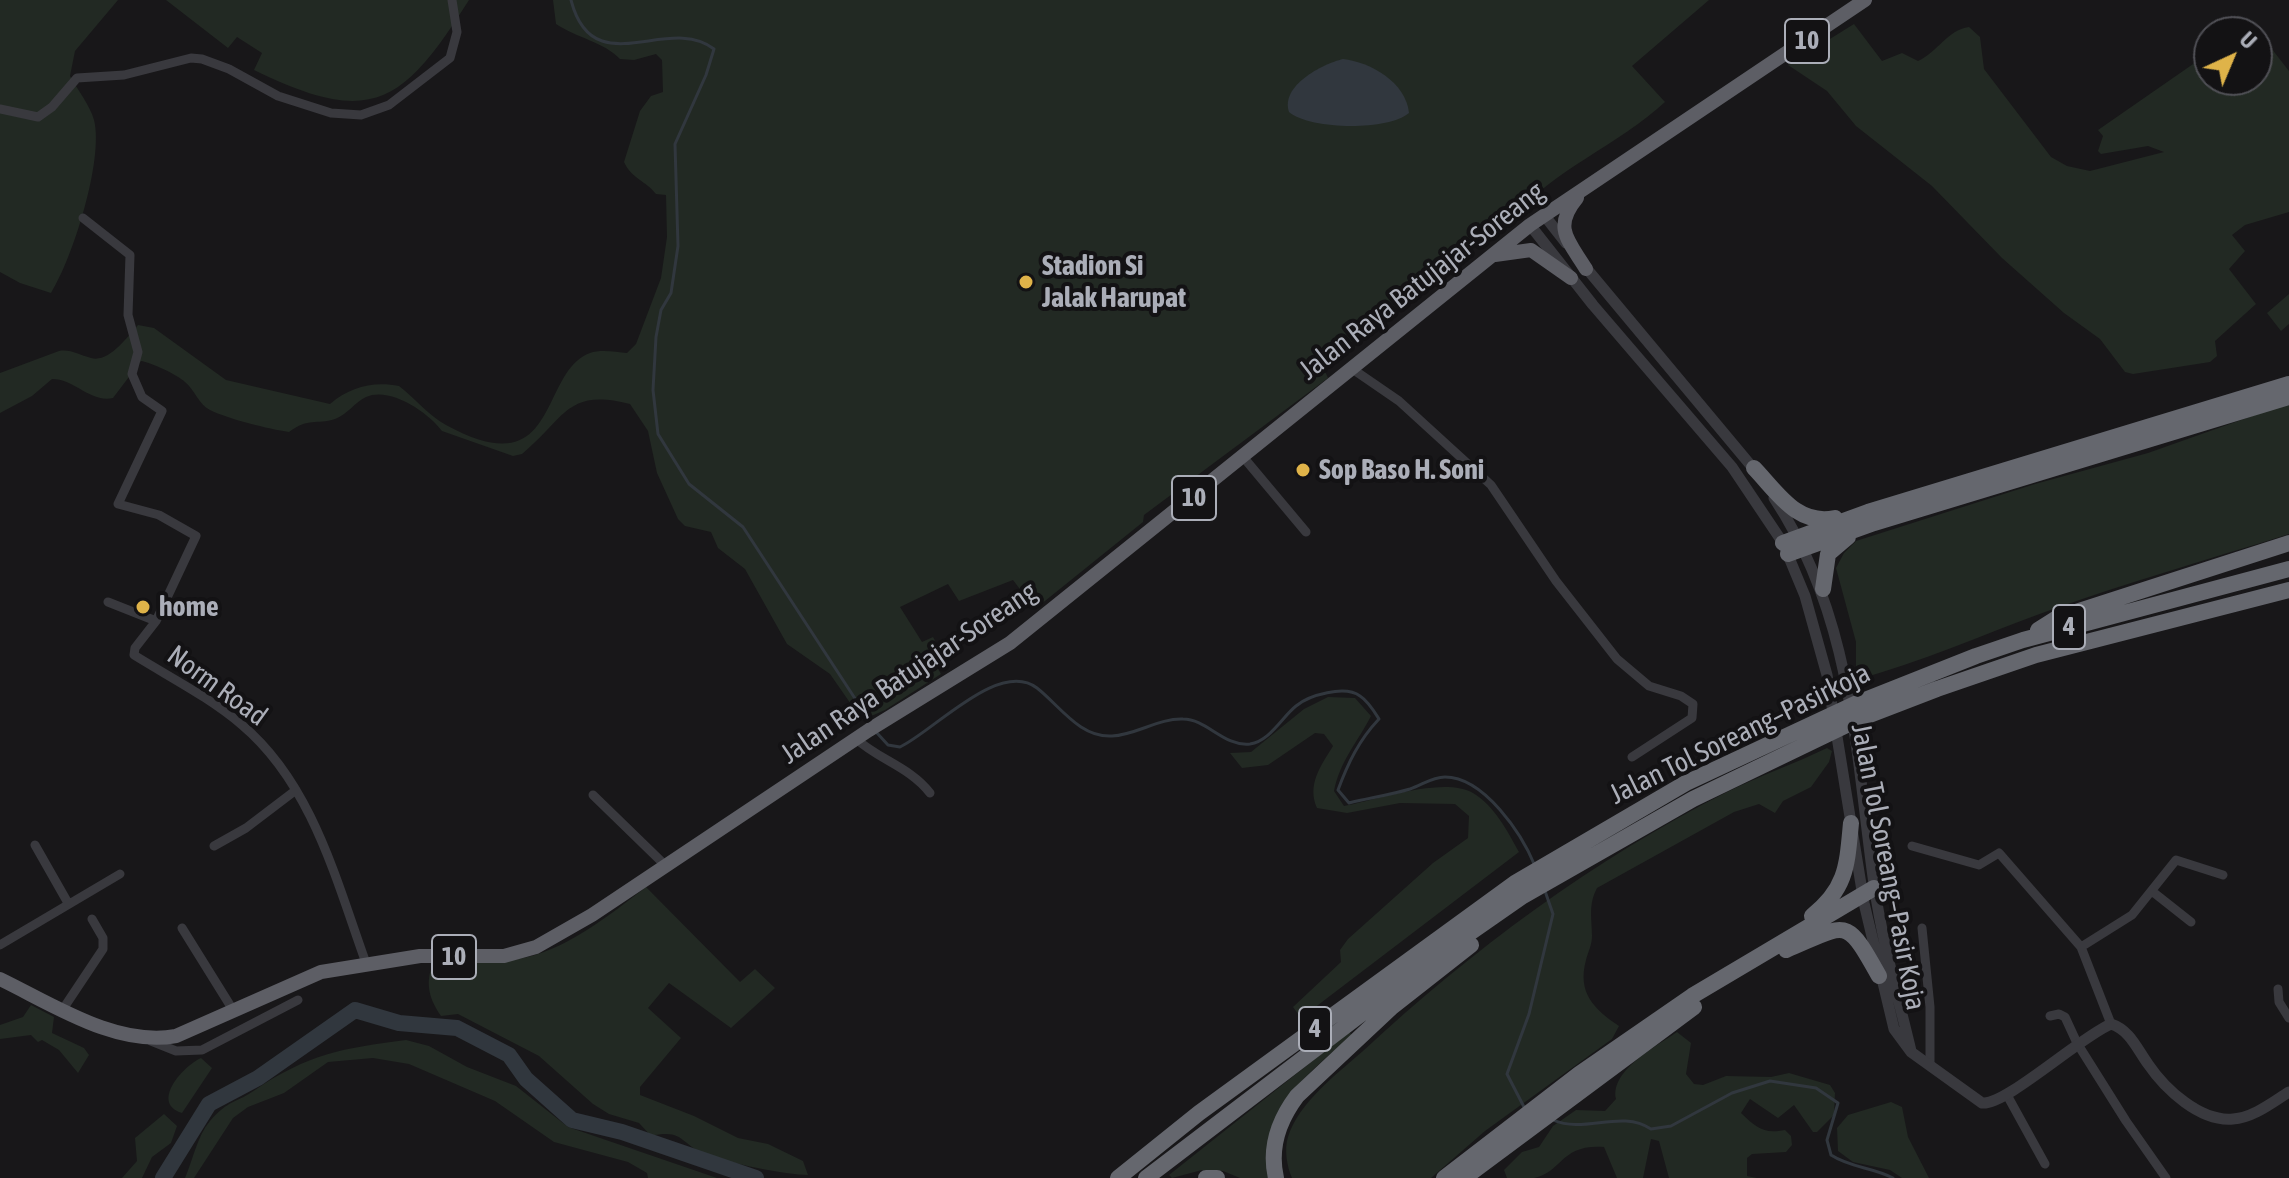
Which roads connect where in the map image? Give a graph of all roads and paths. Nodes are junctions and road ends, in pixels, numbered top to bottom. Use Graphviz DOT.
graph roads {
  1 [pos="452,0"];
  2 [pos="1865,0"];
  3 [pos="0,109"];
  4 [pos="1585,188"];
  5 [pos="1544,215"];
  6 [pos="83,218"];
  7 [pos="1530,225"];
  8 [pos="1490,256"];
  9 [pos="1586,269"];
  10 [pos="1571,278"];
  11 [pos="1351,368"];
  12 [pos="2289,384"];
  13 [pos="2289,397"];
  14 [pos="1244,458"];
  15 [pos="1754,468"];
  16 [pos="1871,517"];
  17 [pos="1306,532"];
  18 [pos="2289,543"];
  19 [pos="1794,545"];
  20 [pos="2289,569"];
  21 [pos="1823,589"];
  22 [pos="2289,590"];
  23 [pos="108,602"];
  24 [pos="156,621"];
  25 [pos="2023,640"];
  26 [pos="1857,712"];
  27 [pos="855,738"];
  28 [pos="1632,757"];
  29 [pos="296,790"];
  30 [pos="930,793"];
  31 [pos="593,795"];
  32 [pos="1851,823"];
  33 [pos="35,845"];
  34 [pos="214,846"];
  35 [pos="1912,846"];
  36 [pos="666,866"];
  37 [pos="120,874"];
  38 [pos="2223,875"];
  39 [pos="2153,892"];
  40 [pos="1521,894"];
  41 [pos="1869,896"];
  42 [pos="68,903"];
  43 [pos="92,919"];
  44 [pos="2191,922"];
  45 [pos="182,928"];
  46 [pos="1922,928"];
  47 [pos="0,945"];
  48 [pos="2081,947"];
  49 [pos="1785,950"];
  50 [pos="1753,960"];
  51 [pos="366,963"];
  52 [pos="1879,976"];
  53 [pos="0,979"];
  54 [pos="2278,989"];
  55 [pos="298,1000"];
  56 [pos="63,1009"];
  57 [pos="233,1010"];
  58 [pos="2050,1016"];
  59 [pos="2289,1018"];
  60 [pos="2111,1024"];
  61 [pos="144,1038"];
  62 [pos="2077,1043"];
  63 [pos="1911,1052"];
  64 [pos="1930,1065"];
  65 [pos="2289,1092"];
  66 [pos="2007,1095"];
  67 [pos="1560,1097"];
  68 [pos="1517,1130"];
  69 [pos="2045,1164"];
  70 [pos="1118,1178"];
  71 [pos="1146,1178"];
  72 [pos="1206,1178"];
  73 [pos="1217,1178"];
  74 [pos="1276,1178"];
  75 [pos="1444,1178"];
  76 [pos="1464,1178"];
  77 [pos="2166,1178"];
  1 -- 3 [label="street"];
  2 -- 4 [label="highway, Jalan Raya Batujajar-Soreang / 10"];
  4 -- 5 [label="highway, Jalan Raya Batujajar-Soreang / 10"];
  4 -- 9 [label="highway"];
  5 -- 7 [label="highway, Jalan Raya Batujajar-Soreang / 10"];
  5 -- 9 [label="street, Jalan Tol Soreang–Pasir Koja"];
  6 -- 24 [label="street, Norm Road"];
  7 -- 8 [label="highway, Jalan Raya Batujajar-Soreang / 10"];
  7 -- 10 [label="street, Jalan Tol Soreang–Pasir Koja"];
  8 -- 10 [label="highway"];
  8 -- 11 [label="highway, Jalan Raya Batujajar-Soreang / 10"];
  9 -- 15 [label="street, Jalan Tol Soreang–Pasir Koja"];
  10 -- 19 [label="street, Jalan Tol Soreang–Pasir Koja"];
  11 -- 14 [label="highway, Jalan Raya Batujajar-Soreang / 10"];
  11 -- 28 [label="street"];
  12 -- 16 [label="highway"];
  13 -- 16 [label="highway"];
  14 -- 17 [label="street"];
  14 -- 27 [label="highway, Jalan Raya Batujajar-Soreang / 10"];
  15 -- 16 [label="highway"];
  15 -- 19 [label="street, Jalan Tol Soreang–Pasir Koja"];
  16 -- 19 [label="highway"];
  16 -- 21 [label="highway"];
  18 -- 25 [label="highway"];
  19 -- 21 [label="street, Jalan Tol Soreang–Pasir Koja"];
  19 -- 32 [label="street, Jalan Tol Soreang–Pasir Koja"];
  20 -- 25 [label="highway, Jalan Tol Soreang–Pasirkoja / 4"];
  21 -- 41 [label="street, Jalan Tol Soreang–Pasir Koja"];
  22 -- 26 [label="highway, Jalan Tol Soreang–Pasirkoja / 4"];
  23 -- 24 [label="street"];
  24 -- 29 [label="street, Norm Road"];
  25 -- 26 [label="highway, Jalan Tol Soreang–Pasirkoja / 4"];
  26 -- 40 [label="highway, Jalan Tol Soreang–Pasirkoja / 4"];
  27 -- 30 [label="street"];
  27 -- 36 [label="highway, Jalan Raya Batujajar-Soreang / 10"];
  29 -- 34 [label="street"];
  29 -- 51 [label="street, Norm Road"];
  31 -- 36 [label="street"];
  32 -- 41 [label="street, Jalan Tol Soreang–Pasir Koja"];
  32 -- 50 [label="highway"];
  33 -- 42 [label="street"];
  35 -- 48 [label="street"];
  36 -- 51 [label="highway, Jalan Raya Batujajar-Soreang / 10"];
  37 -- 42 [label="street"];
  38 -- 39 [label="street"];
  39 -- 44 [label="street"];
  39 -- 48 [label="street"];
  40 -- 70 [label="highway, 4"];
  40 -- 71 [label="highway, 4"];
  40 -- 74 [label="highway"];
  41 -- 49 [label="highway"];
  41 -- 50 [label="highway"];
  41 -- 52 [label="street, Jalan Tol Soreang–Pasir Koja"];
  41 -- 63 [label="street, Jalan Tol Soreang–Pasir Koja"];
  42 -- 47 [label="street"];
  43 -- 56 [label="street"];
  45 -- 57 [label="street"];
  46 -- 64 [label="street"];
  48 -- 60 [label="street"];
  49 -- 52 [label="highway"];
  49 -- 67 [label="highway"];
  50 -- 67 [label="highway"];
  51 -- 57 [label="highway, Jalan Raya Batujajar-Soreang / 10"];
  52 -- 63 [label="street, Jalan Tol Soreang–Pasir Koja"];
  53 -- 56 [label="highway, Jalan Raya Batujajar-Soreang / 10"];
  54 -- 59 [label="street"];
  55 -- 61 [label="street"];
  56 -- 61 [label="highway, Jalan Raya Batujajar-Soreang / 10"];
  57 -- 61 [label="highway, Jalan Raya Batujajar-Soreang / 10"];
  58 -- 62 [label="street"];
  60 -- 62 [label="street"];
  60 -- 65 [label="street"];
  62 -- 66 [label="street"];
  62 -- 77 [label="street"];
  63 -- 64 [label="street"];
  64 -- 66 [label="street"];
  66 -- 69 [label="street"];
  67 -- 68 [label="highway"];
  68 -- 75 [label="highway"];
  68 -- 76 [label="highway"];
  72 -- 73 [label="highway"];
}
